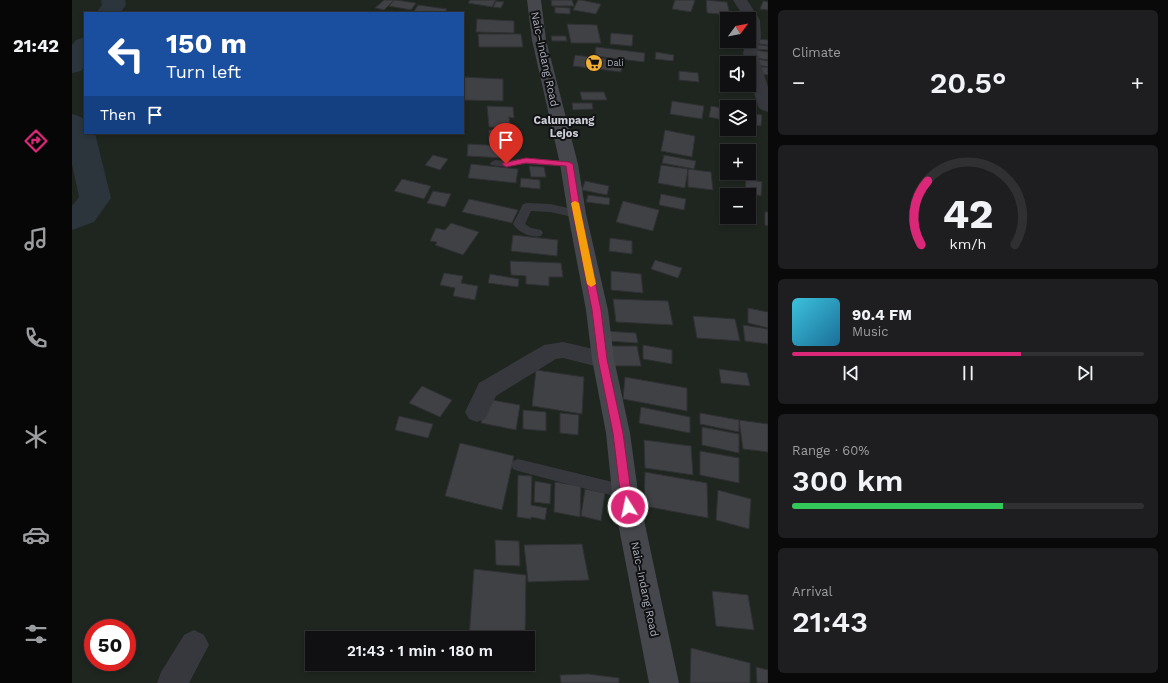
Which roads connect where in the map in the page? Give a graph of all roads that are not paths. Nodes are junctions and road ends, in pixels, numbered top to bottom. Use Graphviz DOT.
graph roads {
  1 [pos="534,0"];
  2 [pos="740,0"];
  3 [pos="768,107"];
  4 [pos="495,163"];
  5 [pos="569,164"];
  6 [pos="577,214"];
  7 [pos="537,233"];
  8 [pos="603,359"];
  9 [pos="477,412"];
  10 [pos="518,465"];
  11 [pos="625,492"];
  12 [pos="194,645"];
  13 [pos="172,683"];
  14 [pos="664,683"];
  1 -- 5 [label="main road, Naic–Indang Road"];
  2 -- 3 [label="street"];
  4 -- 5 [label="lane"];
  5 -- 6 [label="main road, Naic–Indang Road"];
  6 -- 7 [label="lane"];
  6 -- 8 [label="main road, Naic–Indang Road"];
  8 -- 9 [label="street"];
  8 -- 11 [label="main road, Naic–Indang Road"];
  10 -- 11 [label="lane"];
  11 -- 14 [label="main road, Naic–Indang Road"];
  12 -- 13 [label="street"];
}
